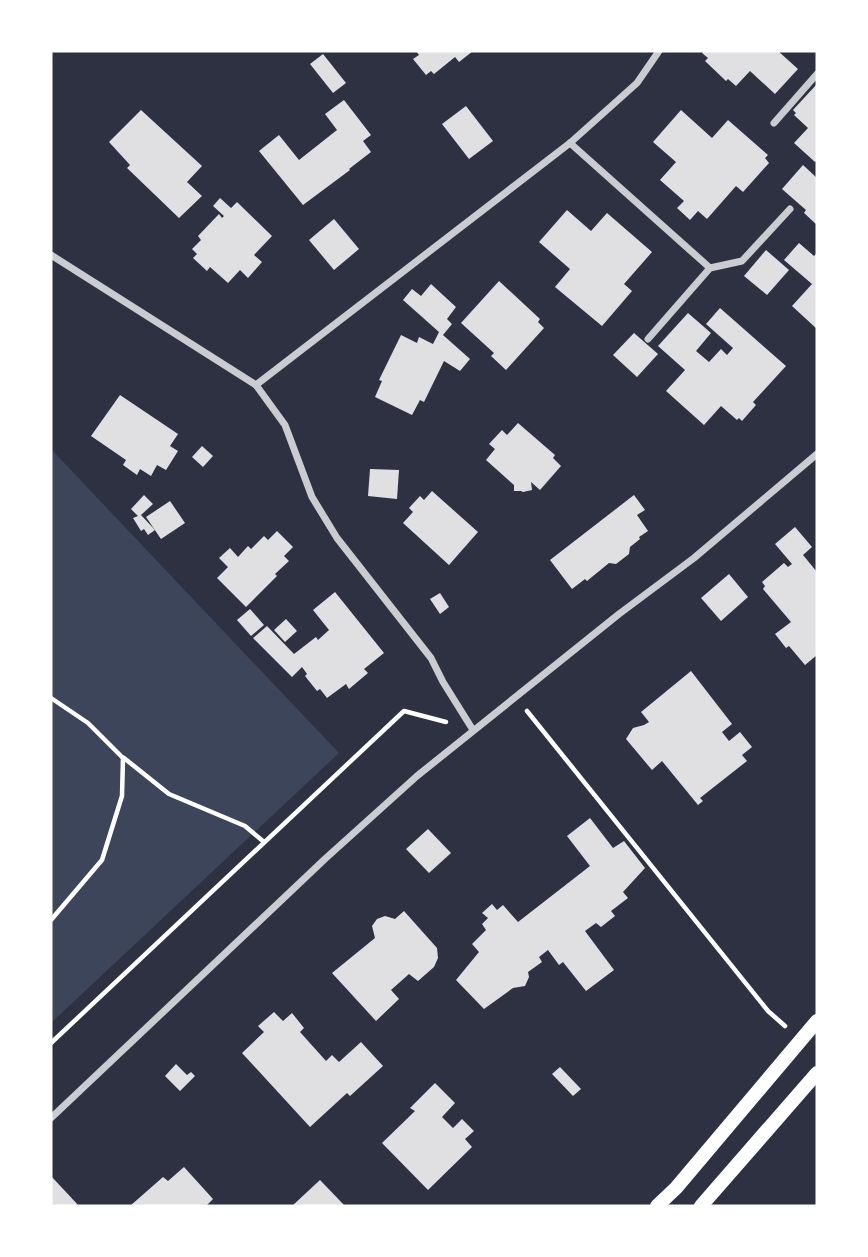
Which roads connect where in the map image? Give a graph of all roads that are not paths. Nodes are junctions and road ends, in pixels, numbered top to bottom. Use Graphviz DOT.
graph roads {
  1 [pos="659,51"];
  2 [pos="817,74"];
  3 [pos="774,123"];
  4 [pos="570,143"];
  5 [pos="790,209"];
  6 [pos="51,255"];
  7 [pos="710,268"];
  8 [pos="648,339"];
  9 [pos="256,385"];
  10 [pos="817,454"];
  11 [pos="473,730"];
  12 [pos="817,1021"];
  13 [pos="817,1073"];
  14 [pos="51,1118"];
  15 [pos="657,1206"];
  16 [pos="701,1206"];
  1 -- 4 [label="street"];
  2 -- 3 [label="street"];
  4 -- 7 [label="street"];
  4 -- 9 [label="street"];
  5 -- 7 [label="street"];
  6 -- 9 [label="street"];
  7 -- 8 [label="street"];
  9 -- 11 [label="street"];
  10 -- 11 [label="street"];
  11 -- 14 [label="street"];
  12 -- 15 [label="main road"];
  13 -- 16 [label="main road"];
}
